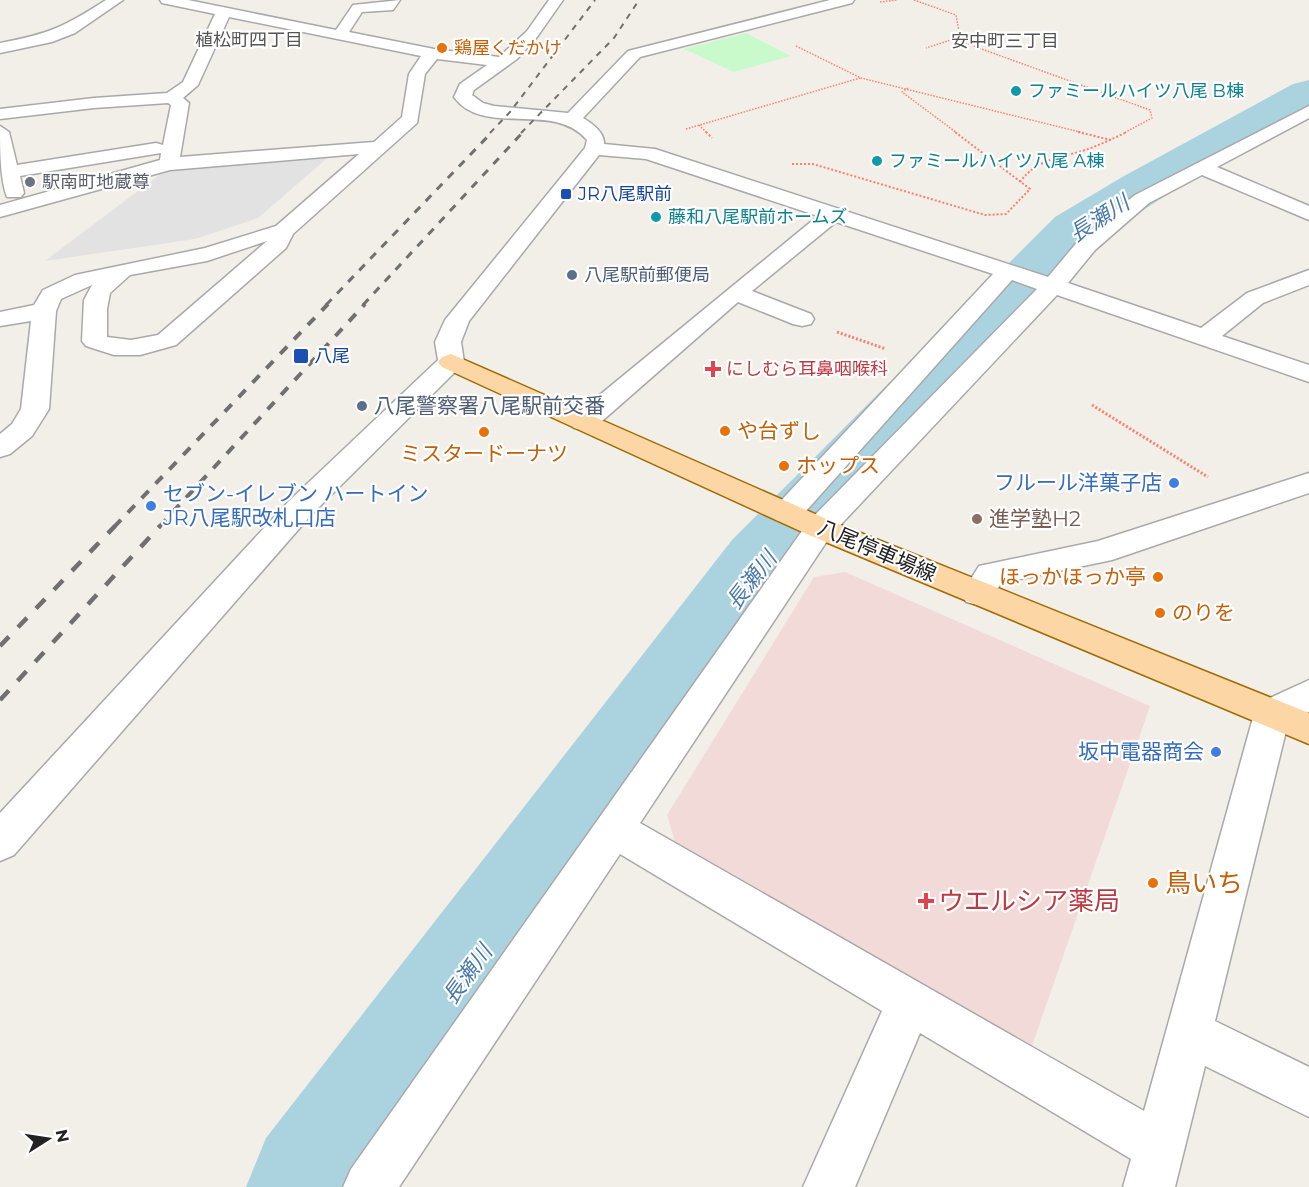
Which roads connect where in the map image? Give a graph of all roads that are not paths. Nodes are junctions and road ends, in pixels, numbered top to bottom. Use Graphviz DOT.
graph roads {
  1 [pos="116,0"];
  2 [pos="167,0"];
  3 [pos="393,0"];
  4 [pos="555,0"];
  5 [pos="847,0"];
  6 [pos="769,4"];
  7 [pos="222,7"];
  8 [pos="788,14"];
  9 [pos="339,36"];
  10 [pos="0,48"];
  11 [pos="434,54"];
  12 [pos="502,62"];
  13 [pos="171,98"];
  14 [pos="1309,111"];
  15 [pos="0,114"];
  16 [pos="572,119"];
  17 [pos="0,132"];
  18 [pos="380,147"];
  19 [pos="594,149"];
  20 [pos="171,155"];
  21 [pos="1203,168"];
  22 [pos="9,172"];
  23 [pos="8,209"];
  24 [pos="832,214"];
  25 [pos="1309,214"];
  26 [pos="283,231"];
  27 [pos="210,254"];
  28 [pos="248,269"];
  29 [pos="121,272"];
  30 [pos="1309,277"];
  31 [pos="1031,279"];
  32 [pos="735,293"];
  33 [pos="44,311"];
  34 [pos="0,319"];
  35 [pos="802,319"];
  36 [pos="1204,338"];
  37 [pos="451,362"];
  38 [pos="1309,374"];
  39 [pos="584,422"];
  40 [pos="0,448"];
  41 [pos="1309,483"];
  42 [pos="806,522"];
  43 [pos="978,593"];
  44 [pos="1297,712"];
  45 [pos="614,829"];
  46 [pos="0,842"];
  47 [pos="910,1002"];
  48 [pos="1190,1032"];
  49 [pos="1309,1093"];
  50 [pos="1154,1167"];
  51 [pos="369,1187"];
  52 [pos="829,1187"];
  1 -- 10 [label="street"];
  2 -- 7 [label="street"];
  3 -- 9 [label="street"];
  4 -- 12 [label="street"];
  5 -- 8 [label="street"];
  6 -- 8 [label="street"];
  7 -- 9 [label="street"];
  7 -- 13 [label="street"];
  8 -- 16 [label="street"];
  9 -- 11 [label="street"];
  11 -- 12 [label="street"];
  11 -- 18 [label="street"];
  12 -- 16 [label="street"];
  13 -- 15 [label="street"];
  13 -- 20 [label="street"];
  14 -- 21 [label="street"];
  16 -- 19 [label="street"];
  17 -- 22 [label="street"];
  18 -- 20 [label="street"];
  18 -- 26 [label="street"];
  19 -- 24 [label="street"];
  19 -- 37 [label="street"];
  20 -- 22 [label="street"];
  20 -- 23 [label="street"];
  21 -- 25 [label="street"];
  21 -- 31 [label="street"];
  22 -- 23 [label="street"];
  24 -- 31 [label="street"];
  24 -- 32 [label="street"];
  26 -- 27 [label="street"];
  26 -- 28 [label="street"];
  27 -- 28 [label="street"];
  27 -- 29 [label="street"];
  28 -- 29 [label="street"];
  29 -- 33 [label="street"];
  30 -- 36 [label="street"];
  31 -- 36 [label="street"];
  31 -- 42 [label="street"];
  31 -- 42 [label="street"];
  32 -- 35 [label="street"];
  32 -- 39 [label="street"];
  33 -- 34 [label="street"];
  33 -- 40 [label="street"];
  36 -- 38 [label="street"];
  37 -- 39 [label="main road, 八尾停車場線"];
  37 -- 46 [label="street"];
  39 -- 42 [label="main road, 八尾停車場線"];
  41 -- 43 [label="street"];
  42 -- 43 [label="main road, 八尾停車場線"];
  42 -- 45 [label="street"];
  43 -- 44 [label="main road, 八尾停車場線"];
  44 -- 48 [label="street"];
  45 -- 47 [label="street"];
  45 -- 51 [label="street"];
  47 -- 50 [label="street"];
  47 -- 52 [label="street"];
  48 -- 49 [label="street"];
  48 -- 50 [label="street"];
}
